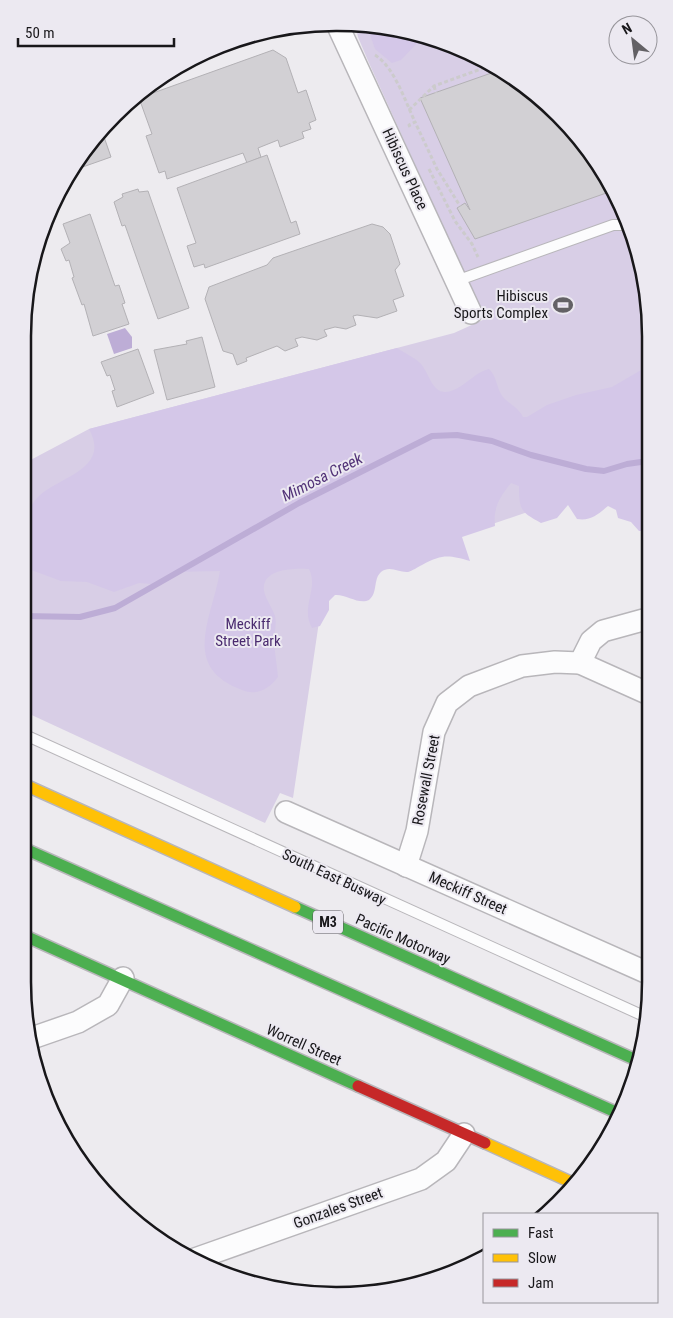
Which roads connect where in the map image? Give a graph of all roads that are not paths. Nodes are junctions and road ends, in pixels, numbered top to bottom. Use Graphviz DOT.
graph roads {
  1 [pos="340,31"];
  2 [pos="621,225"];
  3 [pos="456,281"];
  4 [pos="471,313"];
  5 [pos="642,620"];
  6 [pos="580,663"];
  7 [pos="642,689"];
  8 [pos="31,738"];
  9 [pos="31,788"];
  10 [pos="286,812"];
  11 [pos="31,852"];
  12 [pos="406,866"];
  13 [pos="31,939"];
  14 [pos="642,970"];
  15 [pos="123,978"];
  16 [pos="640,1015"];
  17 [pos="36,1036"];
  18 [pos="632,1058"];
  19 [pos="613,1111"];
  20 [pos="464,1134"];
  21 [pos="568,1181"];
  22 [pos="203,1256"];
  1 -- 3 [label="street, Hibiscus Place"];
  2 -- 3 [label="lane"];
  3 -- 4 [label="street, Hibiscus Place"];
  5 -- 6 [label="street"];
  6 -- 7 [label="street, Rosewall Street"];
  6 -- 12 [label="street, Rosewall Street"];
  8 -- 16 [label="lane, South East Busway"];
  9 -- 18 [label="main road, Pacific Motorway / M3"];
  10 -- 12 [label="street, Meckiff Street"];
  11 -- 19 [label="main road"];
  12 -- 14 [label="street, Meckiff Street"];
  13 -- 15 [label="main road, Worrell Street"];
  15 -- 17 [label="street"];
  15 -- 20 [label="main road, Worrell Street"];
  20 -- 21 [label="main road, Worrell Street"];
  20 -- 22 [label="street, Gonzales Street"];
}
